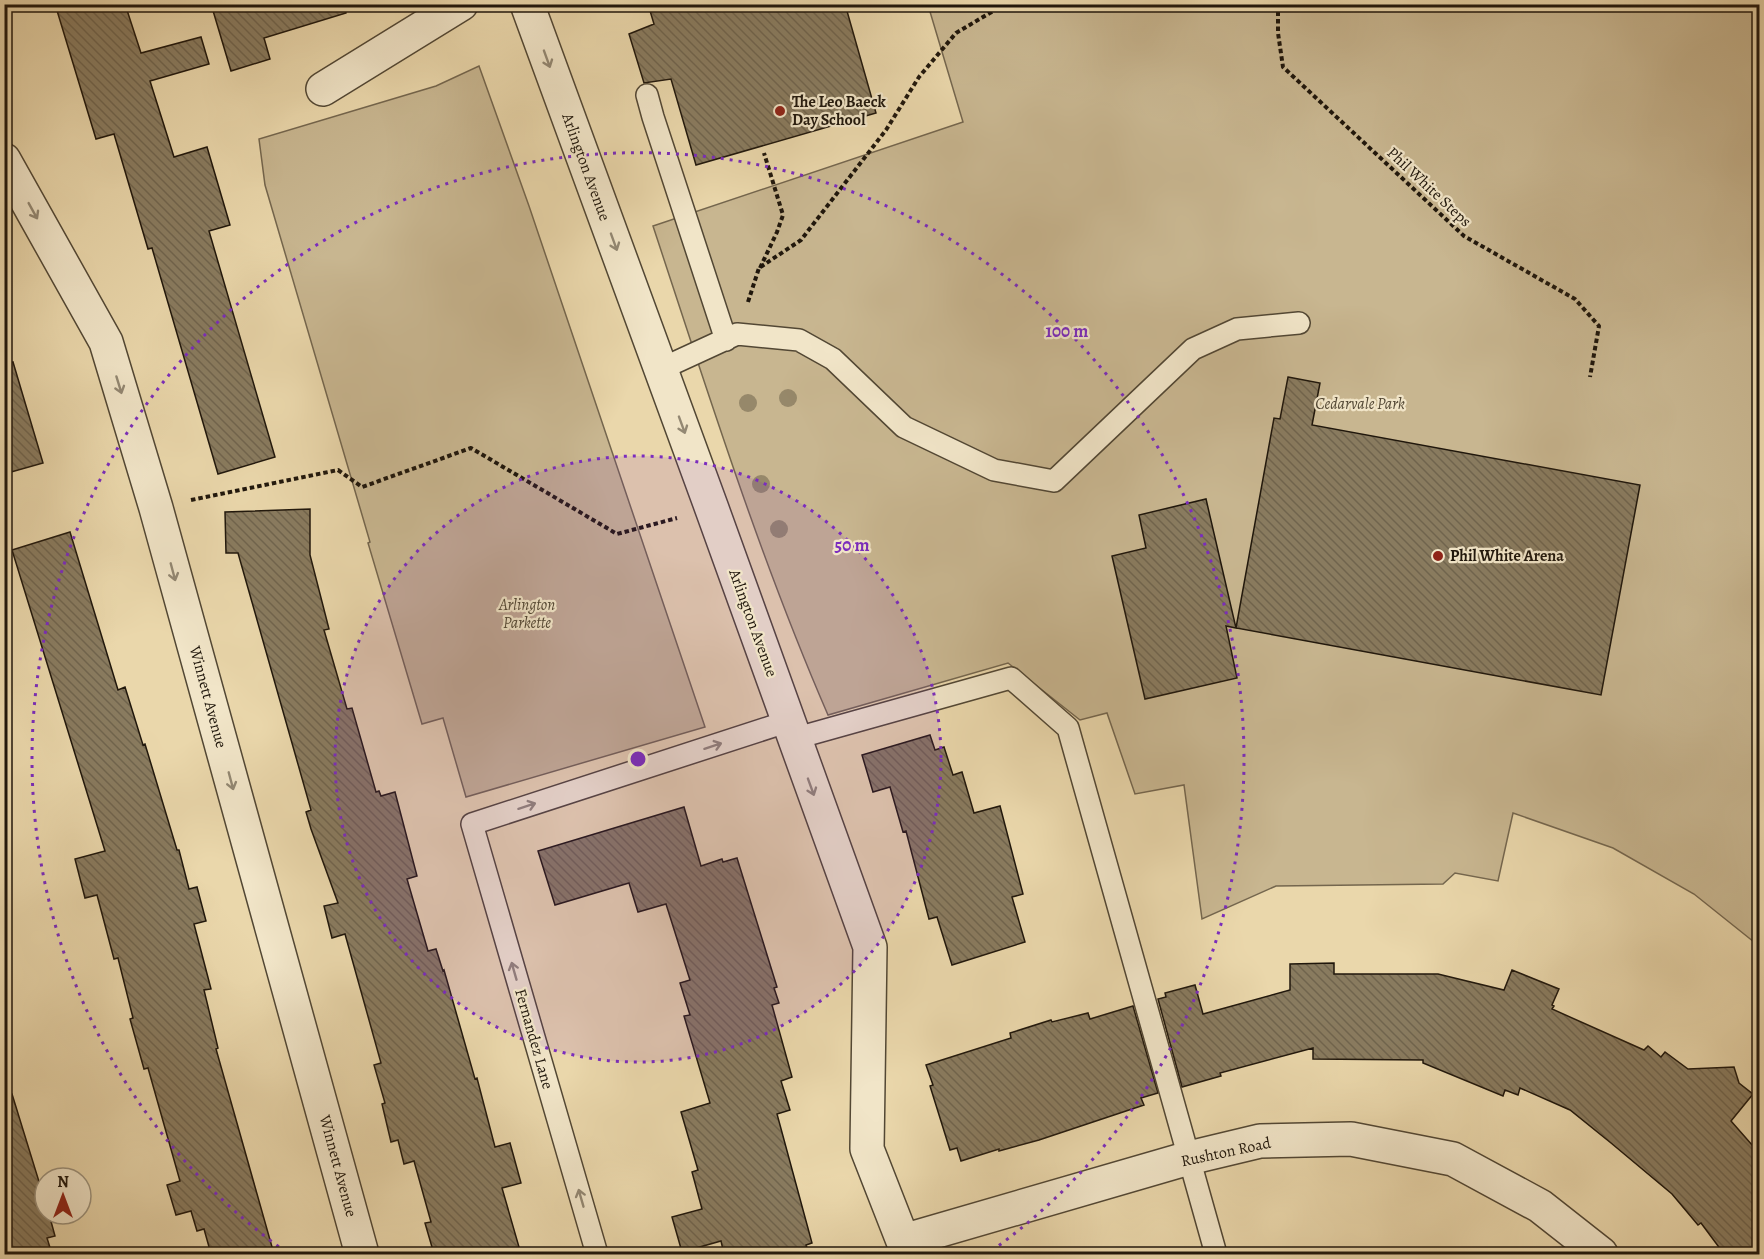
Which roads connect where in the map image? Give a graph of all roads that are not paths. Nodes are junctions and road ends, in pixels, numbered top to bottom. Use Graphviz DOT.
graph roads {
  1 [pos="461,4"];
  2 [pos="527,4"];
  3 [pos="323,89"];
  4 [pos="647,95"];
  5 [pos="4,160"];
  6 [pos="1299,323"];
  7 [pos="732,337"];
  8 [pos="661,369"];
  9 [pos="791,730"];
  10 [pos="1189,1158"];
  11 [pos="905,1248"];
  12 [pos="362,1254"];
  13 [pos="597,1254"];
  14 [pos="1216,1254"];
  15 [pos="1601,1254"];
  1 -- 3 [label="street"];
  2 -- 8 [label="street, Arlington Avenue, one-way"];
  4 -- 7 [label="lane"];
  5 -- 12 [label="street, Winnett Avenue, one-way"];
  6 -- 7 [label="lane"];
  7 -- 8 [label="lane"];
  8 -- 9 [label="street, Arlington Avenue, one-way"];
  9 -- 10 [label="lane"];
  9 -- 11 [label="street, Arlington Avenue, one-way"];
  13 -- 9 [label="lane, Fernandez Lane, one-way"];
  10 -- 11 [label="street, Rushton Road"];
  10 -- 14 [label="lane"];
  10 -- 15 [label="street, Rushton Road"];
}
